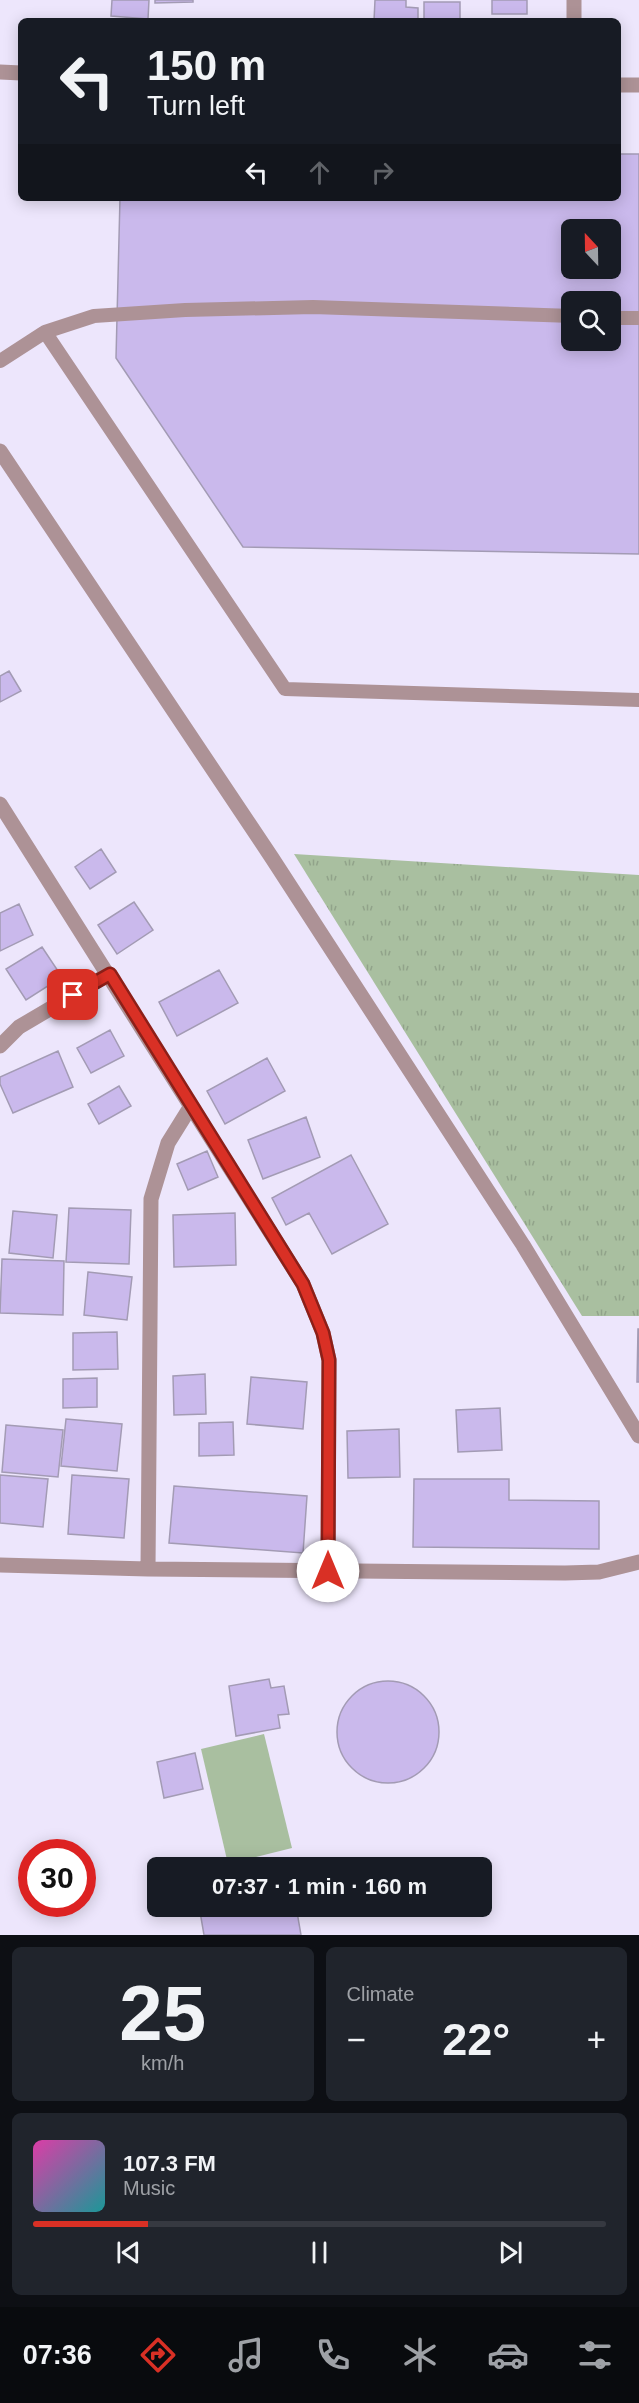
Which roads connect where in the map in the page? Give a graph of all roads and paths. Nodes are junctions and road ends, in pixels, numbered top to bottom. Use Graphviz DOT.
graph roads {
  1 [pos="574,0"];
  2 [pos="574,18"];
  3 [pos="0,72"];
  4 [pos="18,73"];
  5 [pos="621,85"];
  6 [pos="639,85"];
  7 [pos="561,316"];
  8 [pos="621,318"];
  9 [pos="639,318"];
  10 [pos="45,332"];
  11 [pos="0,361"];
  12 [pos="0,451"];
  13 [pos="639,700"];
  14 [pos="0,804"];
  15 [pos="110,974"];
  16 [pos="0,1046"];
  17 [pos="191,1106"];
  18 [pos="639,1436"];
  19 [pos="639,1562"];
  20 [pos="0,1565"];
  21 [pos="148,1569"];
  22 [pos="328,1571"];
  1 -- 2 [label="street"];
  3 -- 4 [label="street"];
  5 -- 6 [label="street"];
  7 -- 10 [label="lane"];
  8 -- 9 [label="lane"];
  10 -- 11 [label="lane"];
  10 -- 13 [label="lane"];
  12 -- 18 [label="street"];
  14 -- 15 [label="street"];
  15 -- 16 [label="street"];
  15 -- 17 [label="street"];
  17 -- 21 [label="street"];
  17 -- 22 [label="street"];
  19 -- 22 [label="street"];
  20 -- 21 [label="street"];
  21 -- 22 [label="street"];
}
